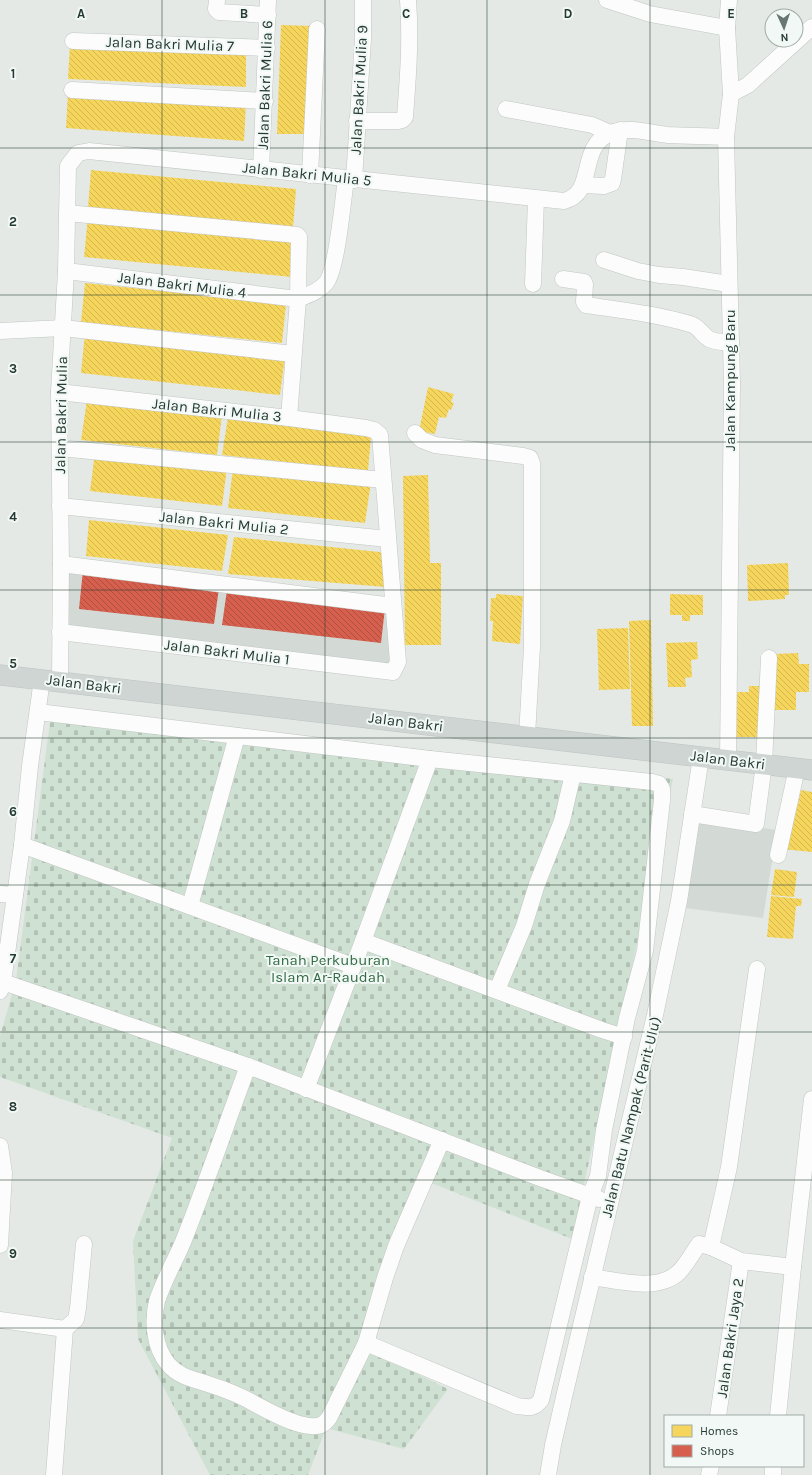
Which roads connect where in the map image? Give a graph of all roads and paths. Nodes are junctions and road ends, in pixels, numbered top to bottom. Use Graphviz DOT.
graph roads {
  1 [pos="217,0"];
  2 [pos="363,0"];
  3 [pos="408,0"];
  4 [pos="606,0"];
  5 [pos="728,0"];
  6 [pos="268,8"];
  7 [pos="317,28"];
  8 [pos="727,28"];
  9 [pos="812,28"];
  10 [pos="73,41"];
  11 [pos="267,48"];
  12 [pos="72,90"];
  13 [pos="731,94"];
  14 [pos="265,101"];
  15 [pos="506,109"];
  16 [pos="357,121"];
  17 [pos="615,132"];
  18 [pos="726,137"];
  19 [pos="78,153"];
  20 [pos="261,170"];
  21 [pos="310,175"];
  22 [pos="350,179"];
  23 [pos="583,185"];
  24 [pos="536,199"];
  25 [pos="67,212"];
  26 [pos="604,260"];
  27 [pos="66,271"];
  28 [pos="563,279"];
  29 [pos="533,284"];
  30 [pos="729,284"];
  31 [pos="298,299"];
  32 [pos="63,328"];
  33 [pos="0,331"];
  34 [pos="731,343"];
  35 [pos="293,354"];
  36 [pos="59,392"];
  37 [pos="289,418"];
  38 [pos="415,433"];
  39 [pos="60,448"];
  40 [pos="383,480"];
  41 [pos="60,506"];
  42 [pos="388,539"];
  43 [pos="61,564"];
  44 [pos="393,606"];
  45 [pos="60,632"];
  46 [pos="769,658"];
  47 [pos="0,675"];
  48 [pos="51,680"];
  49 [pos="38,712"];
  50 [pos="237,736"];
  51 [pos="527,736"];
  52 [pos="701,757"];
  53 [pos="430,759"];
  54 [pos="728,760"];
  55 [pos="764,764"];
  56 [pos="805,769"];
  57 [pos="573,774"];
  58 [pos="692,814"];
  59 [pos="22,845"];
  60 [pos="778,855"];
  61 [pos="7,895"];
  62 [pos="190,906"];
  63 [pos="363,940"];
  64 [pos="353,966"];
  65 [pos="757,969"];
  66 [pos="2,986"];
  67 [pos="497,990"];
  68 [pos="624,1037"];
  69 [pos="248,1066"];
  70 [pos="306,1089"];
  71 [pos="812,1099"];
  72 [pos="442,1140"];
  73 [pos="0,1146"];
  74 [pos="590,1196"];
  75 [pos="610,1202"];
  76 [pos="84,1244"];
  77 [pos="0,1245"];
  78 [pos="710,1247"];
  79 [pos="741,1261"];
  80 [pos="793,1267"];
  81 [pos="592,1277"];
  82 [pos="0,1320"];
  83 [pos="65,1329"];
  84 [pos="366,1343"];
  85 [pos="718,1415"];
  86 [pos="778,1415"];
  87 [pos="54,1475"];
  88 [pos="548,1475"];
  1 -- 6 [label="street"];
  2 -- 16 [label="street, Jalan Bakri Mulia 9"];
  3 -- 16 [label="street"];
  4 -- 8 [label="street"];
  5 -- 8 [label="street, Jalan Kampung Baru"];
  6 -- 11 [label="street, Jalan Bakri Mulia 6"];
  7 -- 21 [label="street"];
  8 -- 13 [label="street, Jalan Kampung Baru"];
  9 -- 13 [label="street"];
  10 -- 11 [label="street, Jalan Bakri Mulia 7"];
  11 -- 14 [label="street, Jalan Bakri Mulia 6"];
  12 -- 14 [label="street"];
  13 -- 18 [label="street, Jalan Kampung Baru"];
  14 -- 20 [label="street, Jalan Bakri Mulia 6"];
  15 -- 17 [label="street"];
  16 -- 22 [label="street, Jalan Bakri Mulia 9"];
  17 -- 18 [label="street"];
  17 -- 23 [label="street"];
  17 -- 23 [label="street"];
  18 -- 30 [label="street, Jalan Kampung Baru"];
  19 -- 20 [label="street, Jalan Bakri Mulia 5"];
  19 -- 25 [label="street, Jalan Bakri Mulia"];
  20 -- 21 [label="street, Jalan Bakri Mulia 5"];
  21 -- 22 [label="street, Jalan Bakri Mulia 5"];
  22 -- 24 [label="street, Jalan Bakri Mulia 5"];
  22 -- 31 [label="street, Jalan Bakri Mulia 9"];
  23 -- 24 [label="street, Jalan Bakri Mulia 5"];
  24 -- 29 [label="street"];
  25 -- 27 [label="street, Jalan Bakri Mulia"];
  25 -- 31 [label="street"];
  26 -- 30 [label="street"];
  27 -- 31 [label="street, Jalan Bakri Mulia 4"];
  27 -- 32 [label="street, Jalan Bakri Mulia"];
  28 -- 34 [label="street"];
  30 -- 34 [label="street, Jalan Kampung Baru"];
  31 -- 35 [label="street"];
  32 -- 33 [label="street"];
  32 -- 35 [label="street"];
  32 -- 36 [label="street, Jalan Bakri Mulia"];
  34 -- 54 [label="street, Jalan Kampung Baru"];
  35 -- 37 [label="street"];
  36 -- 37 [label="street, Jalan Bakri Mulia 3"];
  36 -- 39 [label="street, Jalan Bakri Mulia"];
  37 -- 40 [label="street, Jalan Bakri Mulia 3"];
  38 -- 51 [label="street"];
  39 -- 40 [label="street"];
  39 -- 41 [label="street, Jalan Bakri Mulia"];
  40 -- 42 [label="street"];
  41 -- 42 [label="street, Jalan Bakri Mulia 2"];
  41 -- 43 [label="street, Jalan Bakri Mulia"];
  42 -- 44 [label="street"];
  43 -- 44 [label="street"];
  43 -- 45 [label="street, Jalan Bakri Mulia"];
  44 -- 45 [label="street, Jalan Bakri Mulia 1"];
  45 -- 48 [label="street, Jalan Bakri Mulia"];
  46 -- 55 [label="street"];
  47 -- 48 [label="main road, Jalan Bakri"];
  48 -- 49 [label="street, Jalan Bakri Mulia"];
  48 -- 51 [label="main road, Jalan Bakri"];
  49 -- 50 [label="street"];
  49 -- 59 [label="street, Jalan Bakri Mulia"];
  50 -- 53 [label="street"];
  50 -- 62 [label="street"];
  51 -- 52 [label="main road, Jalan Bakri"];
  52 -- 54 [label="main road, Jalan Bakri"];
  52 -- 58 [label="street, Jalan Batu Nampak (Parit Ulu)"];
  53 -- 57 [label="street"];
  53 -- 63 [label="street"];
  54 -- 55 [label="main road, Jalan Bakri"];
  55 -- 56 [label="main road, Jalan Bakri"];
  55 -- 58 [label="street"];
  56 -- 60 [label="street"];
  57 -- 67 [label="street"];
  57 -- 68 [label="street"];
  58 -- 75 [label="street, Jalan Batu Nampak (Parit Ulu)"];
  59 -- 61 [label="street, Jalan Bakri Mulia"];
  59 -- 62 [label="street"];
  61 -- 66 [label="street, Jalan Bakri Mulia"];
  62 -- 64 [label="street"];
  63 -- 64 [label="street"];
  63 -- 67 [label="street"];
  64 -- 70 [label="street"];
  65 -- 78 [label="street"];
  66 -- 69 [label="street"];
  67 -- 68 [label="street"];
  68 -- 74 [label="street"];
  69 -- 70 [label="street"];
  69 -- 84 [label="street"];
  70 -- 72 [label="street"];
  71 -- 80 [label="street"];
  72 -- 74 [label="street"];
  72 -- 84 [label="street"];
  73 -- 77 [label="street"];
  74 -- 75 [label="street"];
  74 -- 84 [label="street"];
  75 -- 81 [label="street, Jalan Batu Nampak (Parit Ulu)"];
  76 -- 83 [label="street"];
  78 -- 79 [label="street"];
  78 -- 81 [label="street"];
  79 -- 80 [label="street"];
  79 -- 85 [label="street, Jalan Bakri Jaya 2"];
  80 -- 86 [label="street"];
  81 -- 88 [label="street, Jalan Batu Nampak (Parit Ulu)"];
  82 -- 83 [label="street"];
  83 -- 87 [label="street"];
}
